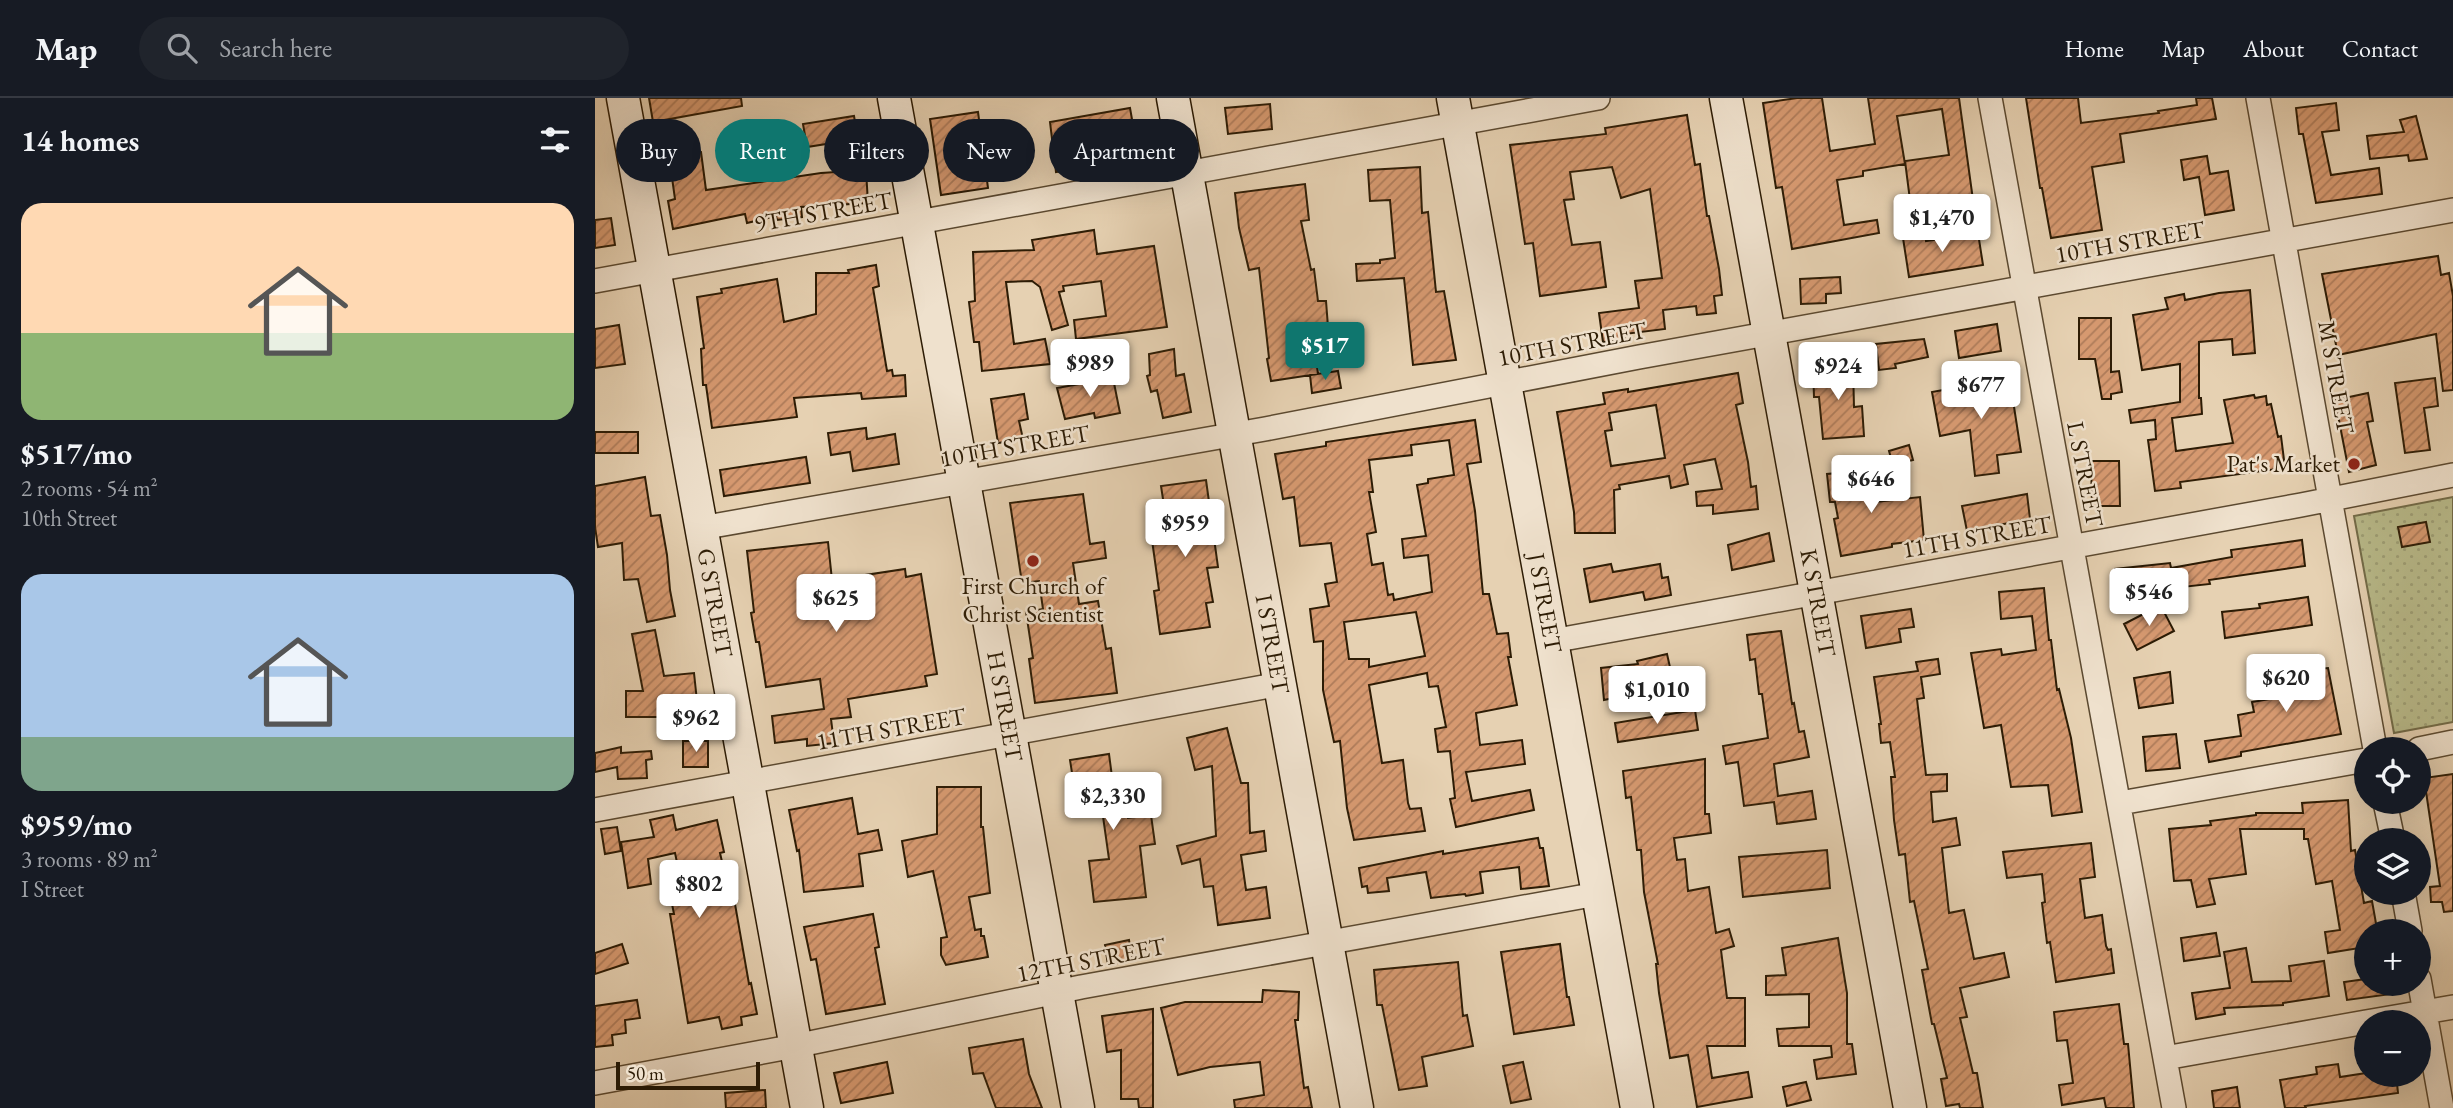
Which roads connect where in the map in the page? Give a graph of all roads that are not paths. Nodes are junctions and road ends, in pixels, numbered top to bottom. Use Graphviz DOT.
graph roads {
  1 [pos="622,98"];
  2 [pos="894,98"];
  3 [pos="1173,98"];
  4 [pos="1598,98"];
  5 [pos="1726,98"];
  6 [pos="1990,98"];
  7 [pos="2258,98"];
  8 [pos="1455,111"];
  9 [pos="1177,119"];
  10 [pos="1199,170"];
  11 [pos="1137,182"];
  12 [pos="1189,182"];
  13 [pos="2453,210"];
  14 [pos="917,222"];
  15 [pos="2284,242"];
  16 [pos="653,270"];
  17 [pos="595,281"];
  18 [pos="2026,288"];
  19 [pos="1769,334"];
  20 [pos="1506,384"];
  21 [pos="1234,433"];
  22 [pos="2453,475"];
  23 [pos="965,482"];
  24 [pos="2332,499"];
  25 [pos="701,528"];
  26 [pos="2072,547"];
  27 [pos="1816,593"];
  28 [pos="1552,640"];
  29 [pos="1280,684"];
  30 [pos="1010,734"];
  31 [pos="2373,737"];
  32 [pos="2453,743"];
  33 [pos="2431,747"];
  34 [pos="2354,762"];
  35 [pos="747,782"];
  36 [pos="2120,803"];
  37 [pos="595,810"];
  38 [pos="1597,894"];
  39 [pos="1327,943"];
  40 [pos="1056,992"];
  41 [pos="2453,1007"];
  42 [pos="2431,1011"];
  43 [pos="2354,1024"];
  44 [pos="795,1046"];
  45 [pos="2431,1049"];
  46 [pos="2165,1058"];
  47 [pos="595,1083"];
  48 [pos="807,1108"];
  49 [pos="1078,1108"];
  50 [pos="1357,1108"];
  51 [pos="1637,1108"];
  52 [pos="1910,1108"];
  53 [pos="2174,1108"];
  54 [pos="2442,1108"];
  1 -- 16 [label="street, G STREET"];
  2 -- 14 [label="street, H STREET"];
  3 -- 9 [label="street, I STREET"];
  4 -- 8 [label="street, 9TH STREET"];
  5 -- 19 [label="street, K STREET"];
  6 -- 18 [label="street, L STREET"];
  7 -- 15 [label="street, M STREET"];
  8 -- 10 [label="street, 9TH STREET"];
  8 -- 20 [label="street, J STREET"];
  11 -- 14 [label="street, 9TH STREET"];
  12 -- 21 [label="street, I STREET"];
  13 -- 15 [label="street, 10TH STREET"];
  14 -- 16 [label="street, 9TH STREET"];
  14 -- 23 [label="street, H STREET"];
  15 -- 18 [label="street, 10TH STREET"];
  15 -- 24 [label="street, M STREET"];
  16 -- 17 [label="street, 9TH STREET"];
  16 -- 25 [label="street, G STREET"];
  18 -- 19 [label="street, 10TH STREET"];
  18 -- 26 [label="street, L STREET"];
  19 -- 20 [label="street, 10TH STREET"];
  19 -- 27 [label="street, K STREET"];
  20 -- 21 [label="street, 10TH STREET"];
  20 -- 28 [label="street, J STREET"];
  21 -- 23 [label="street, 10TH STREET"];
  21 -- 29 [label="street, I STREET"];
  22 -- 24 [label="street, 11TH STREET"];
  23 -- 25 [label="street, 10TH STREET"];
  23 -- 30 [label="street, H STREET"];
  24 -- 26 [label="street, 11TH STREET"];
  24 -- 31 [label="street, M STREET"];
  25 -- 35 [label="street, G STREET"];
  26 -- 27 [label="street, 11TH STREET"];
  26 -- 36 [label="street, L STREET"];
  27 -- 28 [label="street, 11TH STREET"];
  27 -- 52 [label="street, K STREET"];
  28 -- 38 [label="street, J STREET"];
  29 -- 30 [label="street, 11TH STREET"];
  29 -- 39 [label="street, I STREET"];
  30 -- 35 [label="street, 11TH STREET"];
  30 -- 40 [label="street, H STREET"];
  32 -- 33 [label="street"];
  34 -- 36 [label="street"];
  35 -- 37 [label="street, 11TH STREET"];
  35 -- 44 [label="street, G STREET"];
  36 -- 46 [label="street, L STREET"];
  38 -- 39 [label="street, 12TH STREET"];
  38 -- 51 [label="street, J STREET"];
  39 -- 40 [label="street, 12TH STREET"];
  39 -- 50 [label="street, I STREET"];
  40 -- 44 [label="street, 12TH STREET"];
  40 -- 49 [label="street, H STREET"];
  41 -- 42 [label="street"];
  43 -- 46 [label="street"];
  44 -- 47 [label="street, 12TH STREET"];
  44 -- 48 [label="street, G STREET"];
  45 -- 54 [label="street"];
  46 -- 53 [label="street, L STREET"];
}
